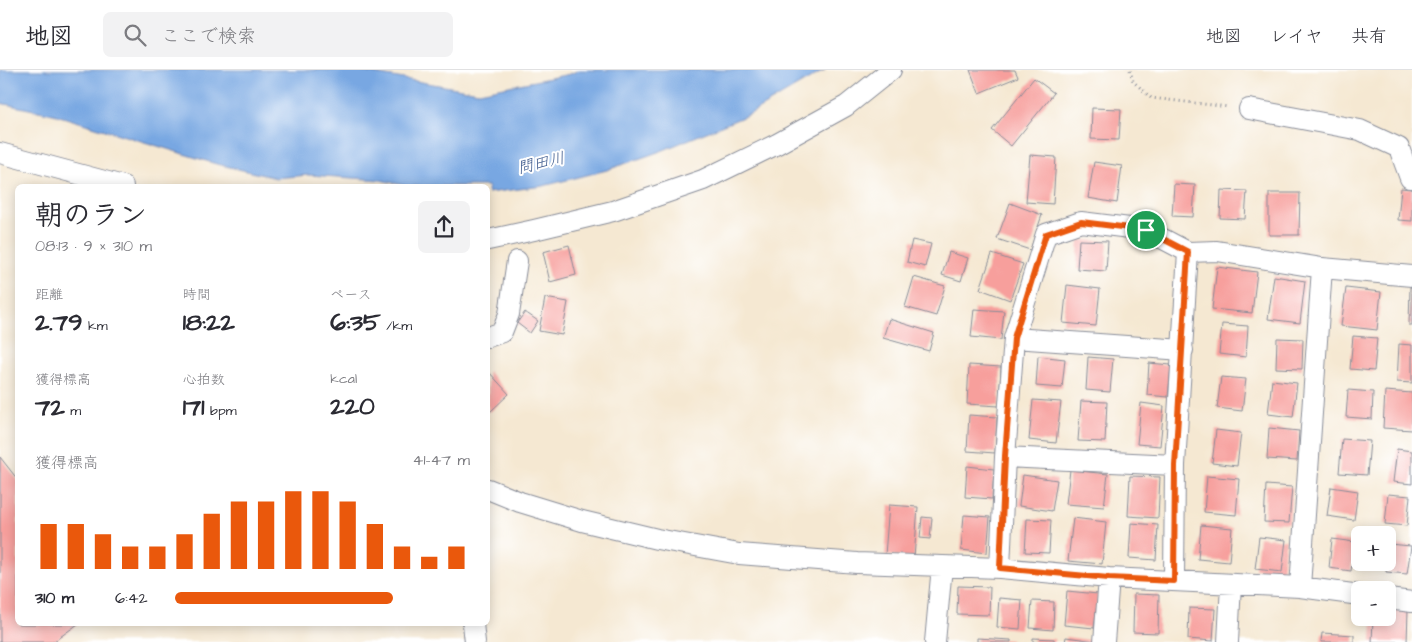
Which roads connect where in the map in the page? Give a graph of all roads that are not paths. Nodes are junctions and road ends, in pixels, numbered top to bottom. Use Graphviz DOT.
graph roads {
  1 [pos="890,70"];
  2 [pos="1249,109"];
  3 [pos="0,153"];
  4 [pos="1412,178"];
  5 [pos="116,184"];
  6 [pos="490,240"];
  7 [pos="1188,252"];
  8 [pos="517,261"];
  9 [pos="1322,268"];
  10 [pos="1412,276"];
  11 [pos="490,336"];
  12 [pos="1014,338"];
  13 [pos="1183,350"];
  14 [pos="1005,456"];
  15 [pos="1175,466"];
  16 [pos="490,490"];
  17 [pos="942,566"];
  18 [pos="1000,568"];
  19 [pos="1109,578"];
  20 [pos="1174,581"];
  21 [pos="1231,584"];
  22 [pos="1300,588"];
  23 [pos="1351,594"];
  24 [pos="1396,600"];
  25 [pos="1412,602"];
  26 [pos="472,626"];
  27 [pos="475,642"];
  28 [pos="935,642"];
  29 [pos="1104,642"];
  30 [pos="1228,642"];
  1 -- 6 [label="street"];
  2 -- 4 [label="street"];
  3 -- 5 [label="street"];
  7 -- 9 [label="street"];
  7 -- 12 [label="street"];
  7 -- 13 [label="street"];
  8 -- 11 [label="street"];
  9 -- 10 [label="street"];
  9 -- 22 [label="street"];
  12 -- 13 [label="street"];
  12 -- 14 [label="street"];
  13 -- 15 [label="street"];
  14 -- 15 [label="street"];
  14 -- 18 [label="street"];
  15 -- 20 [label="street"];
  16 -- 17 [label="street"];
  17 -- 18 [label="street"];
  17 -- 28 [label="street"];
  18 -- 19 [label="street"];
  19 -- 20 [label="street"];
  19 -- 29 [label="street"];
  20 -- 21 [label="street"];
  21 -- 22 [label="street"];
  21 -- 30 [label="street"];
  22 -- 23 [label="street"];
  24 -- 25 [label="street"];
  26 -- 27 [label="street"];
}
